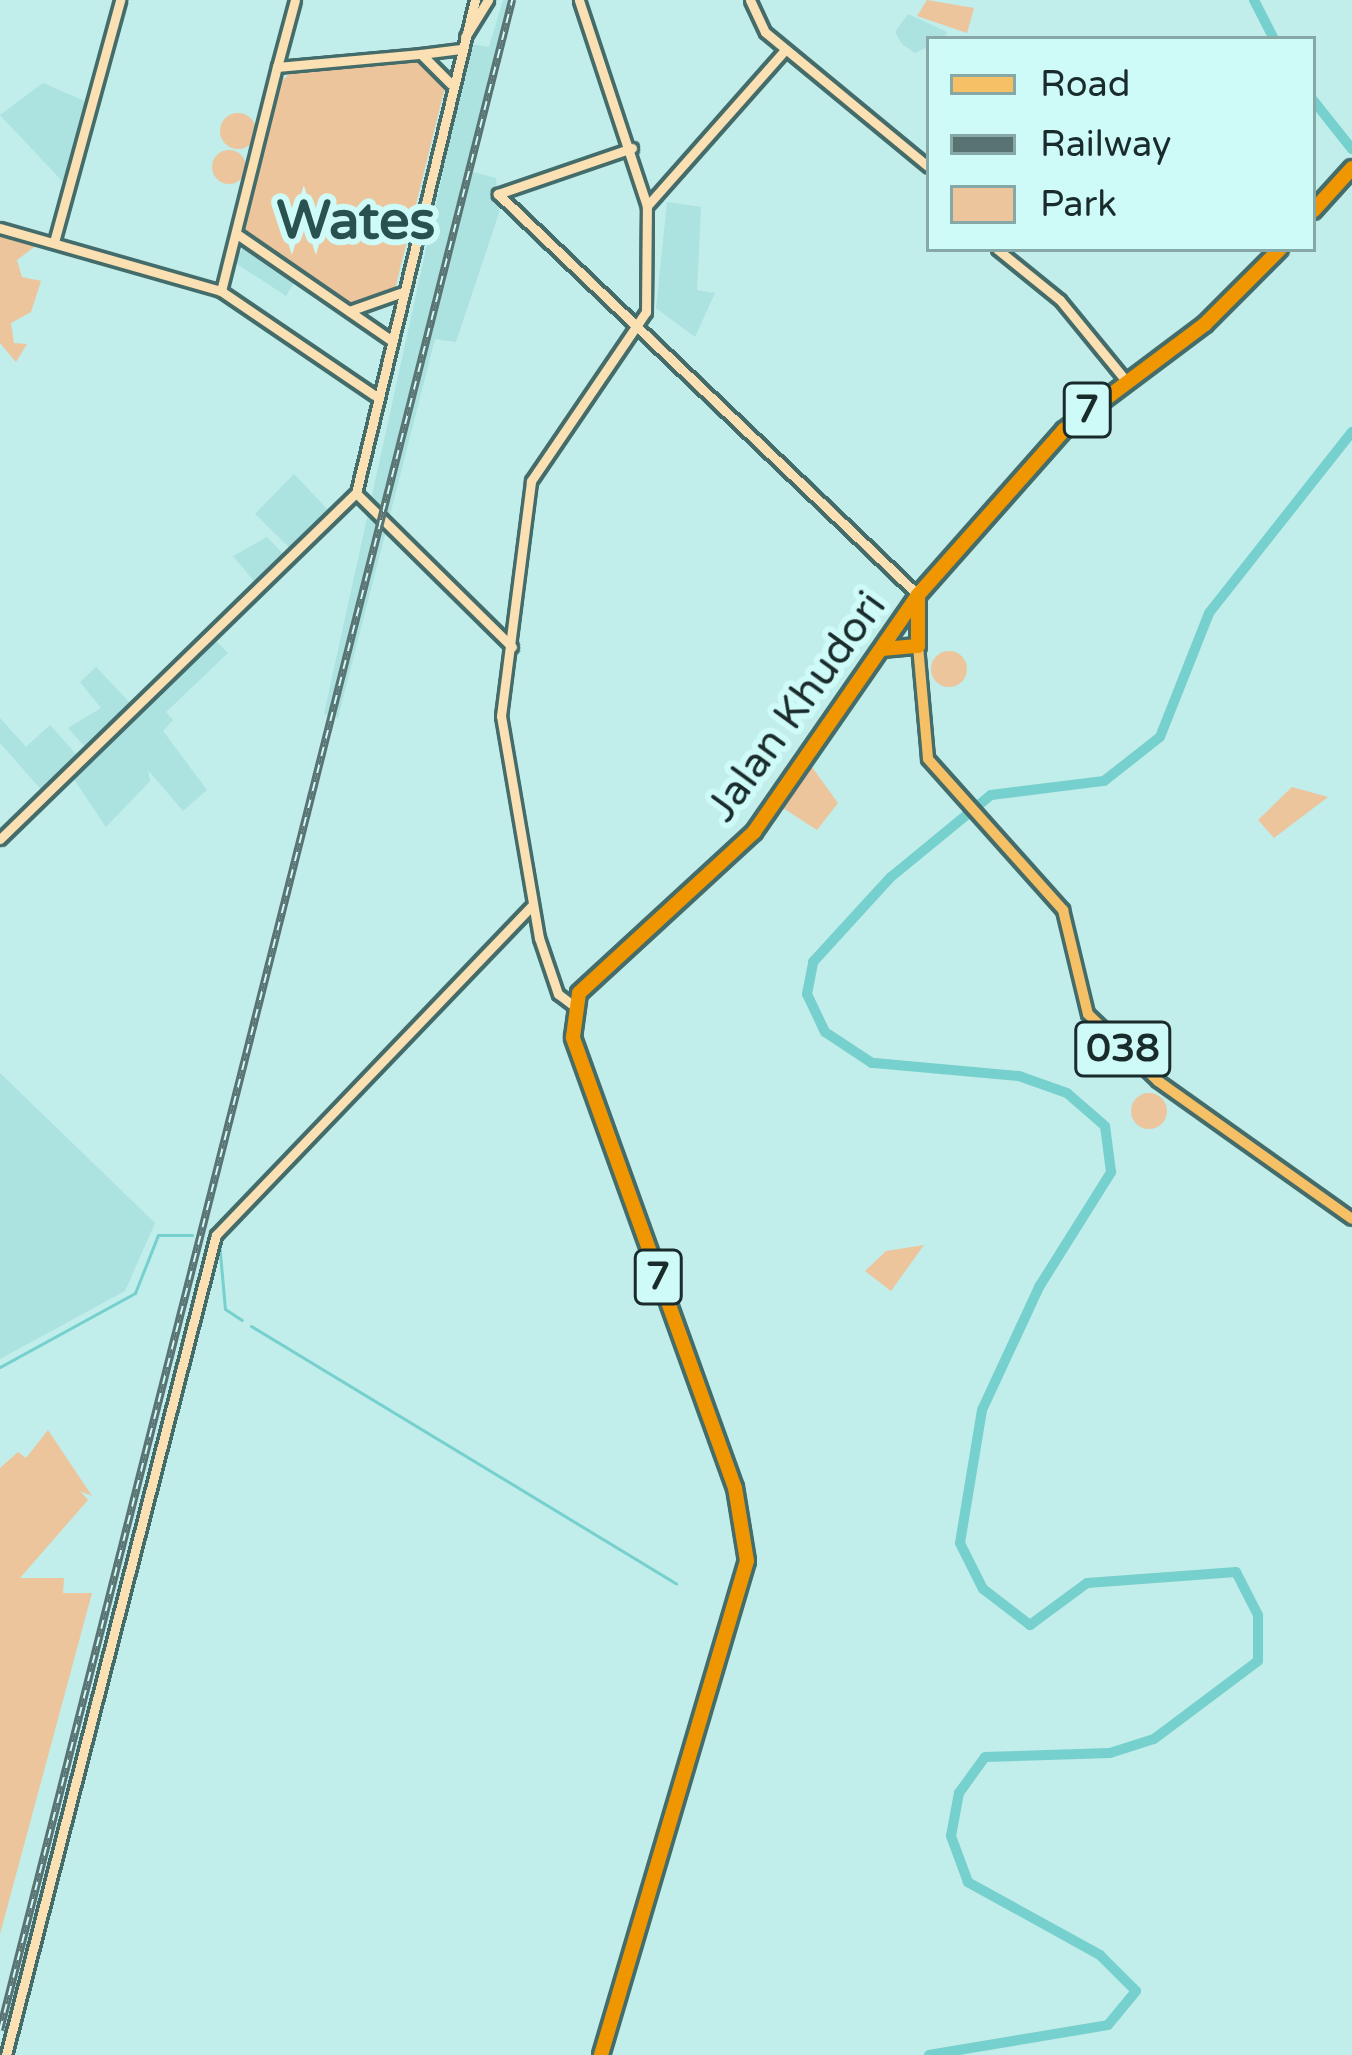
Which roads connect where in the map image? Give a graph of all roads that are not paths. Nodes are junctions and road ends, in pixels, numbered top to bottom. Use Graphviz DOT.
graph roads {
  1 [pos="120,0"];
  2 [pos="295,0"];
  3 [pos="475,0"];
  4 [pos="488,0"];
  5 [pos="579,0"];
  6 [pos="750,0"];
  7 [pos="465,37"];
  8 [pos="461,49"];
  9 [pos="785,50"];
  10 [pos="421,54"];
  11 [pos="277,68"];
  12 [pos="451,84"];
  13 [pos="632,148"];
  14 [pos="926,164"];
  15 [pos="1349,172"];
  16 [pos="647,206"];
  17 [pos="1316,208"];
  18 [pos="0,228"];
  19 [pos="237,234"];
  20 [pos="55,242"];
  21 [pos="1001,252"];
  22 [pos="1277,252"];
  23 [pos="221,291"];
  24 [pos="400,293"];
  25 [pos="349,311"];
  26 [pos="640,332"];
  27 [pos="389,339"];
  28 [pos="1127,382"];
  29 [pos="374,395"];
  30 [pos="356,493"];
  31 [pos="918,595"];
  32 [pos="512,646"];
  33 [pos="918,646"];
  34 [pos="882,649"];
  35 [pos="0,838"];
  36 [pos="532,906"];
  37 [pos="574,1006"];
  38 [pos="1352,1219"];
  39 [pos="6,2055"];
  40 [pos="601,2055"];
  1 -- 20 [label="street"];
  2 -- 11 [label="street"];
  3 -- 7 [label="street"];
  4 -- 7 [label="street"];
  5 -- 13 [label="street"];
  6 -- 9 [label="street"];
  7 -- 8 [label="street"];
  8 -- 10 [label="street"];
  8 -- 12 [label="street"];
  9 -- 14 [label="street"];
  9 -- 16 [label="street"];
  10 -- 11 [label="street"];
  10 -- 12 [label="street"];
  11 -- 19 [label="street"];
  12 -- 24 [label="street"];
  13 -- 16 [label="street"];
  13 -- 26 [label="street"];
  15 -- 17 [label="highway"];
  16 -- 26 [label="street"];
  18 -- 20 [label="street"];
  19 -- 23 [label="street"];
  19 -- 25 [label="street"];
  20 -- 23 [label="street"];
  21 -- 28 [label="street"];
  22 -- 28 [label="highway, 7"];
  23 -- 29 [label="street"];
  24 -- 25 [label="street"];
  24 -- 27 [label="street"];
  25 -- 27 [label="street"];
  26 -- 31 [label="street"];
  26 -- 32 [label="street"];
  27 -- 29 [label="street"];
  28 -- 31 [label="highway, 7"];
  29 -- 30 [label="street"];
  30 -- 32 [label="street"];
  30 -- 35 [label="street"];
  31 -- 33 [label="highway"];
  31 -- 34 [label="highway, Jalan Khudori / 7"];
  32 -- 36 [label="street"];
  33 -- 34 [label="highway"];
  33 -- 38 [label="main road, 038"];
  34 -- 37 [label="highway, Jalan Khudori / 7"];
  36 -- 37 [label="street"];
  36 -- 39 [label="street"];
  37 -- 40 [label="highway, 7"];
}
